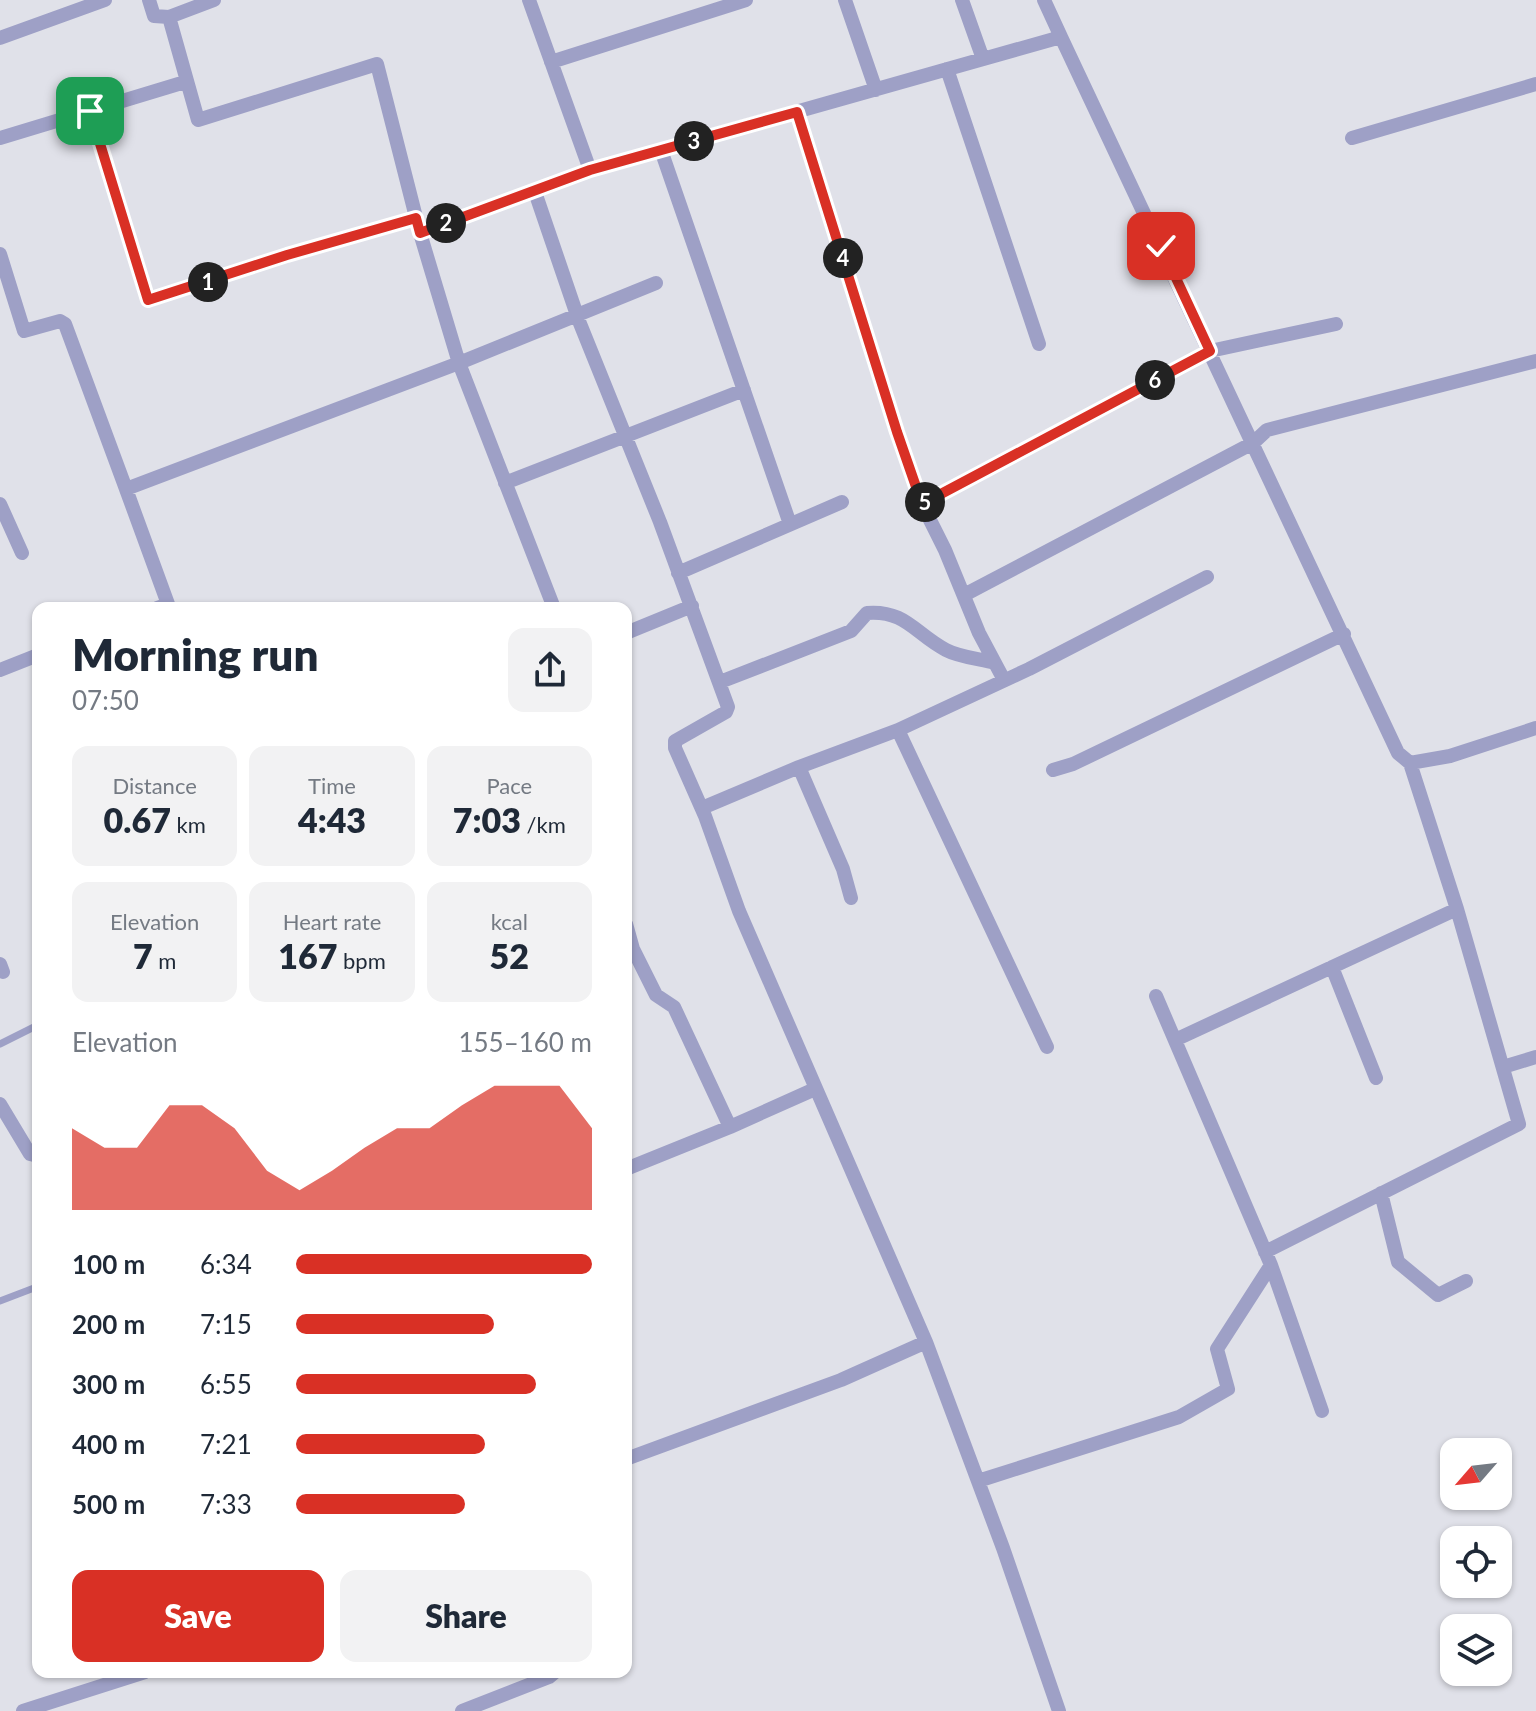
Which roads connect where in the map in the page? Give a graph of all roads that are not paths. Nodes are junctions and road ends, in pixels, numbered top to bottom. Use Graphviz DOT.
graph roads {
  1 [pos="105,0"];
  2 [pos="149,0"];
  3 [pos="214,0"];
  4 [pos="529,0"];
  5 [pos="746,0"];
  6 [pos="845,0"];
  7 [pos="962,0"];
  8 [pos="1044,0"];
  9 [pos="169,17"];
  10 [pos="1061,37"];
  11 [pos="0,38"];
  12 [pos="983,59"];
  13 [pos="551,62"];
  14 [pos="947,69"];
  15 [pos="185,82"];
  16 [pos="1536,84"];
  17 [pos="876,90"];
  18 [pos="90,111"];
  19 [pos="797,112"];
  20 [pos="0,138"];
  21 [pos="1352,138"];
  22 [pos="661,150"];
  23 [pos="590,170"];
  24 [pos="535,192"];
  25 [pos="418,226"];
  26 [pos="0,254"];
  27 [pos="656,283"];
  28 [pos="577,315"];
  29 [pos="1336,324"];
  30 [pos="1039,344"];
  31 [pos="1210,351"];
  32 [pos="1536,361"];
  33 [pos="459,363"];
  34 [pos="744,390"];
  35 [pos="626,436"];
  36 [pos="1253,443"];
  37 [pos="505,483"];
  38 [pos="126,489"];
  39 [pos="842,502"];
  40 [pos="0,504"];
  41 [pos="922,504"];
  42 [pos="790,524"];
  43 [pos="22,553"];
  44 [pos="678,573"];
  45 [pos="1207,577"];
  46 [pos="964,595"];
  47 [pos="163,602"];
  48 [pos="552,602"];
  49 [pos="692,606"];
  50 [pos="632,631"];
  51 [pos="1344,634"];
  52 [pos="32,657"];
  53 [pos="995,663"];
  54 [pos="0,670"];
  55 [pos="1004,680"];
  56 [pos="720,682"];
  57 [pos="1536,728"];
  58 [pos="898,730"];
  59 [pos="1410,763"];
  60 [pos="799,767"];
  61 [pos="1053,770"];
  62 [pos="702,808"];
  63 [pos="851,898"];
  64 [pos="1457,909"];
  65 [pos="632,945"];
  66 [pos="1332,967"];
  67 [pos="1156,996"];
  68 [pos="32,1028"];
  69 [pos="1175,1040"];
  70 [pos="0,1044"];
  71 [pos="1047,1047"];
  72 [pos="1536,1057"];
  73 [pos="1503,1067"];
  74 [pos="1376,1078"];
  75 [pos="815,1089"];
  76 [pos="0,1104"];
  77 [pos="730,1127"];
  78 [pos="32,1154"];
  79 [pos="632,1162"];
  80 [pos="1381,1193"];
  81 [pos="1268,1259"];
  82 [pos="1466,1281"];
  83 [pos="32,1289"];
  84 [pos="0,1301"];
  85 [pos="926,1342"];
  86 [pos="1322,1411"];
  87 [pos="632,1457"];
  88 [pos="978,1481"];
  89 [pos="126,1678"];
  90 [pos="546,1678"];
  91 [pos="23,1711"];
  92 [pos="462,1711"];
  93 [pos="1059,1711"];
  1 -- 11 [label="street"];
  2 -- 9 [label="street"];
  3 -- 9 [label="street"];
  4 -- 13 [label="street"];
  5 -- 13 [label="street"];
  6 -- 17 [label="street"];
  7 -- 12 [label="street"];
  8 -- 10 [label="street"];
  9 -- 15 [label="street"];
  10 -- 12 [label="street"];
  10 -- 31 [label="street"];
  12 -- 14 [label="street"];
  13 -- 23 [label="street"];
  14 -- 17 [label="street"];
  14 -- 30 [label="street"];
  15 -- 18 [label="street"];
  15 -- 25 [label="street"];
  16 -- 21 [label="street"];
  17 -- 19 [label="street"];
  18 -- 20 [label="street"];
  18 -- 25 [label="street"];
  19 -- 22 [label="street"];
  19 -- 41 [label="street"];
  22 -- 23 [label="street"];
  22 -- 34 [label="street"];
  23 -- 24 [label="street"];
  24 -- 25 [label="street"];
  24 -- 28 [label="street"];
  25 -- 33 [label="street"];
  26 -- 38 [label="street"];
  27 -- 28 [label="street"];
  28 -- 33 [label="street"];
  28 -- 35 [label="street"];
  29 -- 31 [label="street"];
  31 -- 36 [label="street"];
  31 -- 41 [label="street"];
  32 -- 36 [label="street"];
  33 -- 37 [label="street"];
  33 -- 38 [label="street"];
  34 -- 35 [label="street"];
  34 -- 42 [label="street"];
  35 -- 37 [label="street"];
  35 -- 44 [label="street"];
  36 -- 46 [label="street"];
  36 -- 51 [label="street"];
  37 -- 48 [label="street"];
  38 -- 47 [label="street"];
  39 -- 42 [label="street"];
  40 -- 43 [label="street"];
  41 -- 46 [label="street"];
  42 -- 44 [label="street"];
  44 -- 49 [label="street"];
  45 -- 55 [label="street"];
  46 -- 53 [label="street"];
  49 -- 50 [label="street"];
  49 -- 56 [label="street"];
  51 -- 59 [label="street"];
  51 -- 61 [label="street"];
  52 -- 54 [label="street"];
  53 -- 55 [label="street"];
  53 -- 56 [label="street"];
  55 -- 58 [label="street"];
  56 -- 62 [label="street"];
  57 -- 59 [label="street"];
  58 -- 60 [label="street"];
  58 -- 71 [label="street"];
  59 -- 64 [label="street"];
  60 -- 62 [label="street"];
  60 -- 63 [label="street"];
  62 -- 75 [label="street"];
  64 -- 66 [label="street"];
  64 -- 73 [label="street"];
  65 -- 77 [label="street"];
  66 -- 69 [label="street"];
  66 -- 74 [label="street"];
  67 -- 69 [label="street"];
  68 -- 70 [label="lane"];
  69 -- 81 [label="street"];
  72 -- 73 [label="street"];
  73 -- 80 [label="street"];
  75 -- 77 [label="street"];
  75 -- 85 [label="street"];
  76 -- 78 [label="street"];
  77 -- 79 [label="street"];
  80 -- 81 [label="street"];
  80 -- 82 [label="street"];
  81 -- 86 [label="street"];
  81 -- 88 [label="street"];
  83 -- 84 [label="lane"];
  85 -- 87 [label="street"];
  85 -- 88 [label="street"];
  88 -- 93 [label="street"];
  89 -- 91 [label="street"];
  90 -- 92 [label="street"];
}
